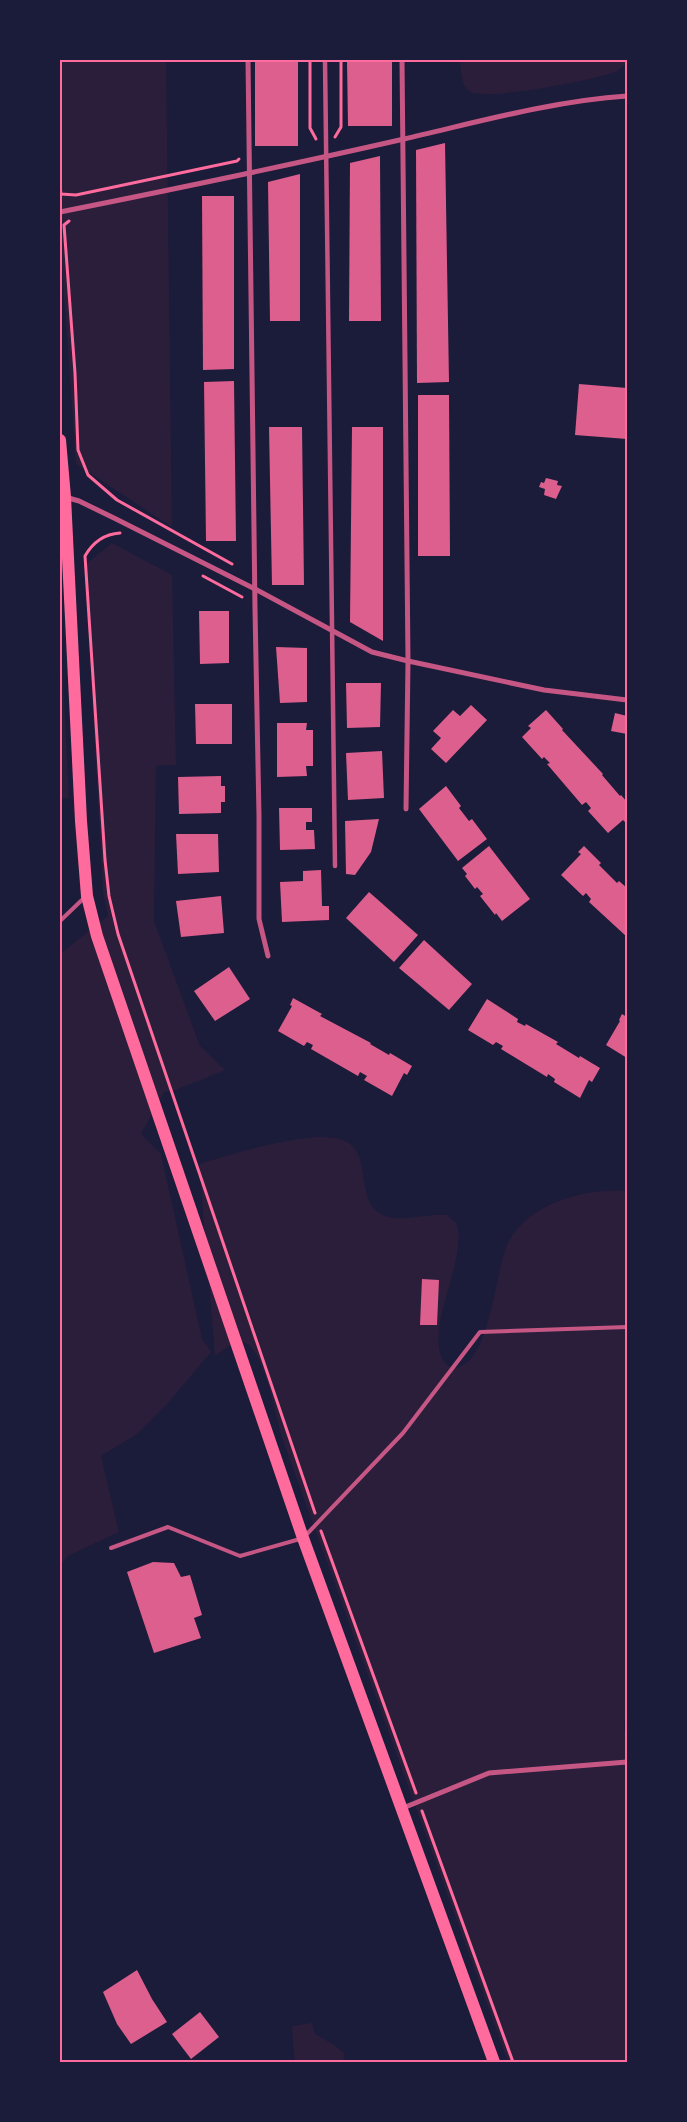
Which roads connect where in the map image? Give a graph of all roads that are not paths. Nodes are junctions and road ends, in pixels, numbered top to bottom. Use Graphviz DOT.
graph roads {
  1 [pos="248,60"];
  2 [pos="326,60"];
  3 [pos="402,60"];
  4 [pos="627,96"];
  5 [pos="403,139"];
  6 [pos="325,156"];
  7 [pos="248,172"];
  8 [pos="60,212"];
  9 [pos="60,440"];
  10 [pos="65,497"];
  11 [pos="255,589"];
  12 [pos="333,631"];
  13 [pos="408,661"];
  14 [pos="627,700"];
  15 [pos="406,809"];
  16 [pos="334,866"];
  17 [pos="87,896"];
  18 [pos="60,920"];
  19 [pos="268,956"];
  20 [pos="627,1327"];
  21 [pos="303,1538"];
  22 [pos="111,1548"];
  23 [pos="627,1762"];
  24 [pos="403,1808"];
  25 [pos="494,2062"];
  1 -- 7 [label="street"];
  2 -- 6 [label="street"];
  3 -- 5 [label="street"];
  4 -- 5 [label="street"];
  5 -- 6 [label="street"];
  5 -- 13 [label="street"];
  6 -- 7 [label="street"];
  6 -- 12 [label="street"];
  7 -- 8 [label="street"];
  7 -- 11 [label="street"];
  9 -- 10 [label="main road"];
  10 -- 11 [label="street"];
  10 -- 17 [label="main road"];
  11 -- 12 [label="street"];
  11 -- 19 [label="street"];
  12 -- 13 [label="street"];
  12 -- 16 [label="street"];
  13 -- 14 [label="street"];
  13 -- 15 [label="street"];
  17 -- 18 [label="lane"];
  17 -- 21 [label="main road"];
  20 -- 21 [label="lane"];
  21 -- 22 [label="lane"];
  21 -- 24 [label="main road"];
  23 -- 24 [label="street"];
  24 -- 25 [label="main road"];
}
